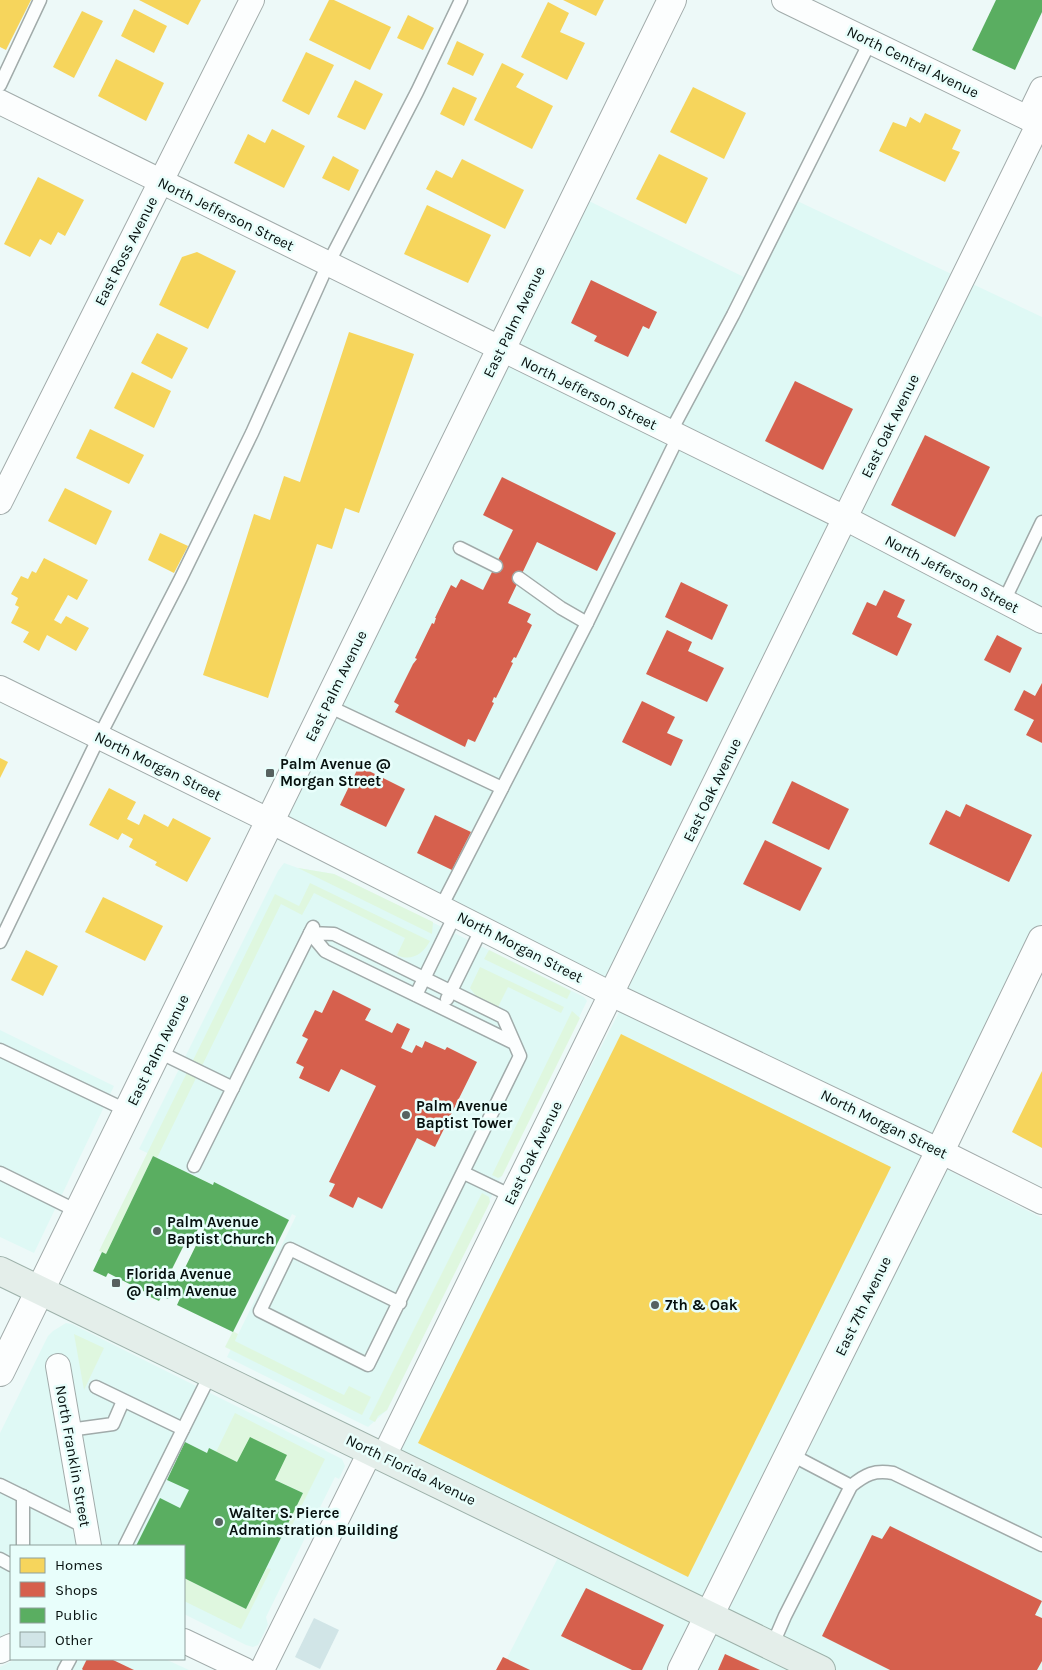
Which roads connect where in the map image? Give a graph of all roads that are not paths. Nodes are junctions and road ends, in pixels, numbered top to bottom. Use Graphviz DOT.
graph roads {
  1 [pos="40,0"];
  2 [pos="252,0"];
  3 [pos="461,0"];
  4 [pos="672,0"];
  5 [pos="784,0"];
  6 [pos="870,42"];
  7 [pos="0,86"];
  8 [pos="1042,89"];
  9 [pos="0,102"];
  10 [pos="1036,122"];
  11 [pos="162,181"];
  12 [pos="328,264"];
  13 [pos="501,349"];
  14 [pos="674,435"];
  15 [pos="0,502"];
  16 [pos="845,518"];
  17 [pos="1042,522"];
  18 [pos="460,548"];
  19 [pos="496,566"];
  20 [pos="519,578"];
  21 [pos="1004,601"];
  22 [pos="1042,621"];
  23 [pos="587,623"];
  24 [pos="0,688"];
  25 [pos="326,706"];
  26 [pos="99,737"];
  27 [pos="502,788"];
  28 [pos="270,821"];
  29 [pos="448,911"];
  30 [pos="482,928"];
  31 [pos="312,930"];
  32 [pos="1042,940"];
  33 [pos="0,942"];
  34 [pos="424,979"];
  35 [pos="450,991"];
  36 [pos="612,994"];
  37 [pos="416,995"];
  38 [pos="442,1008"];
  39 [pos="514,1042"];
  40 [pos="0,1050"];
  41 [pos="157,1051"];
  42 [pos="233,1088"];
  43 [pos="128,1111"];
  44 [pos="940,1151"];
  45 [pos="194,1166"];
  46 [pos="464,1172"];
  47 [pos="0,1173"];
  48 [pos="512,1196"];
  49 [pos="1042,1202"];
  50 [pos="79,1212"];
  51 [pos="0,1271"];
  52 [pos="40,1291"];
  53 [pos="400,1303"];
  54 [pos="58,1366"];
  55 [pos="0,1372"];
  56 [pos="211,1372"];
  57 [pos="96,1387"];
  58 [pos="124,1401"];
  59 [pos="183,1429"];
  60 [pos="69,1430"];
  61 [pos="377,1453"];
  62 [pos="790,1454"];
  63 [pos="0,1485"];
  64 [pos="851,1486"];
  65 [pos="23,1496"];
  66 [pos="87,1536"];
  67 [pos="23,1545"];
  68 [pos="125,1545"];
  69 [pos="1042,1545"];
  70 [pos="710,1615"];
  71 [pos="185,1641"];
  72 [pos="772,1646"];
  73 [pos="245,1670"];
  74 [pos="262,1670"];
  75 [pos="682,1670"];
  76 [pos="821,1670"];
  1 -- 7 [label="lane"];
  2 -- 11 [label="street, East Ross Avenue"];
  3 -- 12 [label="lane"];
  4 -- 13 [label="street, East Palm Avenue"];
  5 -- 6 [label="street, North Central Avenue"];
  6 -- 10 [label="street, North Central Avenue"];
  6 -- 14 [label="lane"];
  8 -- 10 [label="street, East Oak Avenue"];
  9 -- 11 [label="street, North Jefferson Street"];
  10 -- 16 [label="street, East Oak Avenue"];
  11 -- 12 [label="street, North Jefferson Street"];
  11 -- 15 [label="street, East Ross Avenue"];
  12 -- 13 [label="street, North Jefferson Street"];
  12 -- 26 [label="lane"];
  13 -- 14 [label="street, North Jefferson Street"];
  13 -- 25 [label="street, East Palm Avenue"];
  14 -- 16 [label="street, North Jefferson Street"];
  14 -- 23 [label="lane"];
  16 -- 21 [label="street, North Jefferson Street"];
  16 -- 36 [label="street, East Oak Avenue"];
  17 -- 21 [label="lane"];
  18 -- 19 [label="lane"];
  20 -- 23 [label="lane"];
  21 -- 22 [label="street, North Jefferson Street"];
  23 -- 27 [label="lane"];
  24 -- 26 [label="street, North Morgan Street"];
  25 -- 27 [label="lane"];
  25 -- 28 [label="street, East Palm Avenue"];
  26 -- 28 [label="street, North Morgan Street"];
  26 -- 33 [label="lane"];
  27 -- 29 [label="lane"];
  28 -- 29 [label="street, North Morgan Street"];
  28 -- 41 [label="street, East Palm Avenue"];
  29 -- 30 [label="street, North Morgan Street"];
  29 -- 34 [label="lane"];
  30 -- 35 [label="lane"];
  30 -- 36 [label="street, North Morgan Street"];
  31 -- 34 [label="lane"];
  31 -- 37 [label="lane"];
  31 -- 42 [label="lane"];
  32 -- 44 [label="street, East 7th Avenue"];
  34 -- 35 [label="lane"];
  34 -- 37 [label="lane"];
  35 -- 38 [label="lane"];
  35 -- 39 [label="lane"];
  36 -- 44 [label="street, North Morgan Street"];
  36 -- 48 [label="street, East Oak Avenue"];
  37 -- 38 [label="lane"];
  38 -- 39 [label="lane"];
  39 -- 46 [label="lane"];
  40 -- 43 [label="lane"];
  41 -- 42 [label="lane"];
  41 -- 43 [label="street, East Palm Avenue"];
  42 -- 45 [label="lane"];
  43 -- 50 [label="street, East Palm Avenue"];
  44 -- 49 [label="street, North Morgan Street"];
  44 -- 62 [label="street, East 7th Avenue"];
  46 -- 48 [label="lane"];
  46 -- 53 [label="lane"];
  47 -- 50 [label="lane"];
  48 -- 61 [label="street, East Oak Avenue"];
  50 -- 52 [label="street, East Palm Avenue"];
  51 -- 52 [label="main road, North Florida Avenue"];
  52 -- 55 [label="street, East Palm Avenue"];
  52 -- 56 [label="main road, North Florida Avenue"];
  53 -- 53 [label="lane"];
  54 -- 60 [label="street, North Franklin Street"];
  56 -- 59 [label="lane"];
  56 -- 61 [label="main road, North Florida Avenue"];
  57 -- 58 [label="lane"];
  58 -- 59 [label="lane"];
  58 -- 60 [label="lane"];
  59 -- 68 [label="lane"];
  60 -- 66 [label="street, North Franklin Street"];
  61 -- 70 [label="main road, North Florida Avenue"];
  61 -- 74 [label="street, East Oak Avenue"];
  62 -- 64 [label="lane"];
  62 -- 70 [label="street, East 7th Avenue"];
  63 -- 65 [label="lane"];
  64 -- 69 [label="lane"];
  64 -- 72 [label="lane"];
  65 -- 66 [label="lane"];
  65 -- 67 [label="lane"];
  70 -- 72 [label="main road, North Florida Avenue"];
  70 -- 75 [label="street, East 7th Avenue"];
  71 -- 73 [label="street"];
  72 -- 76 [label="main road, North Florida Avenue"];
}
